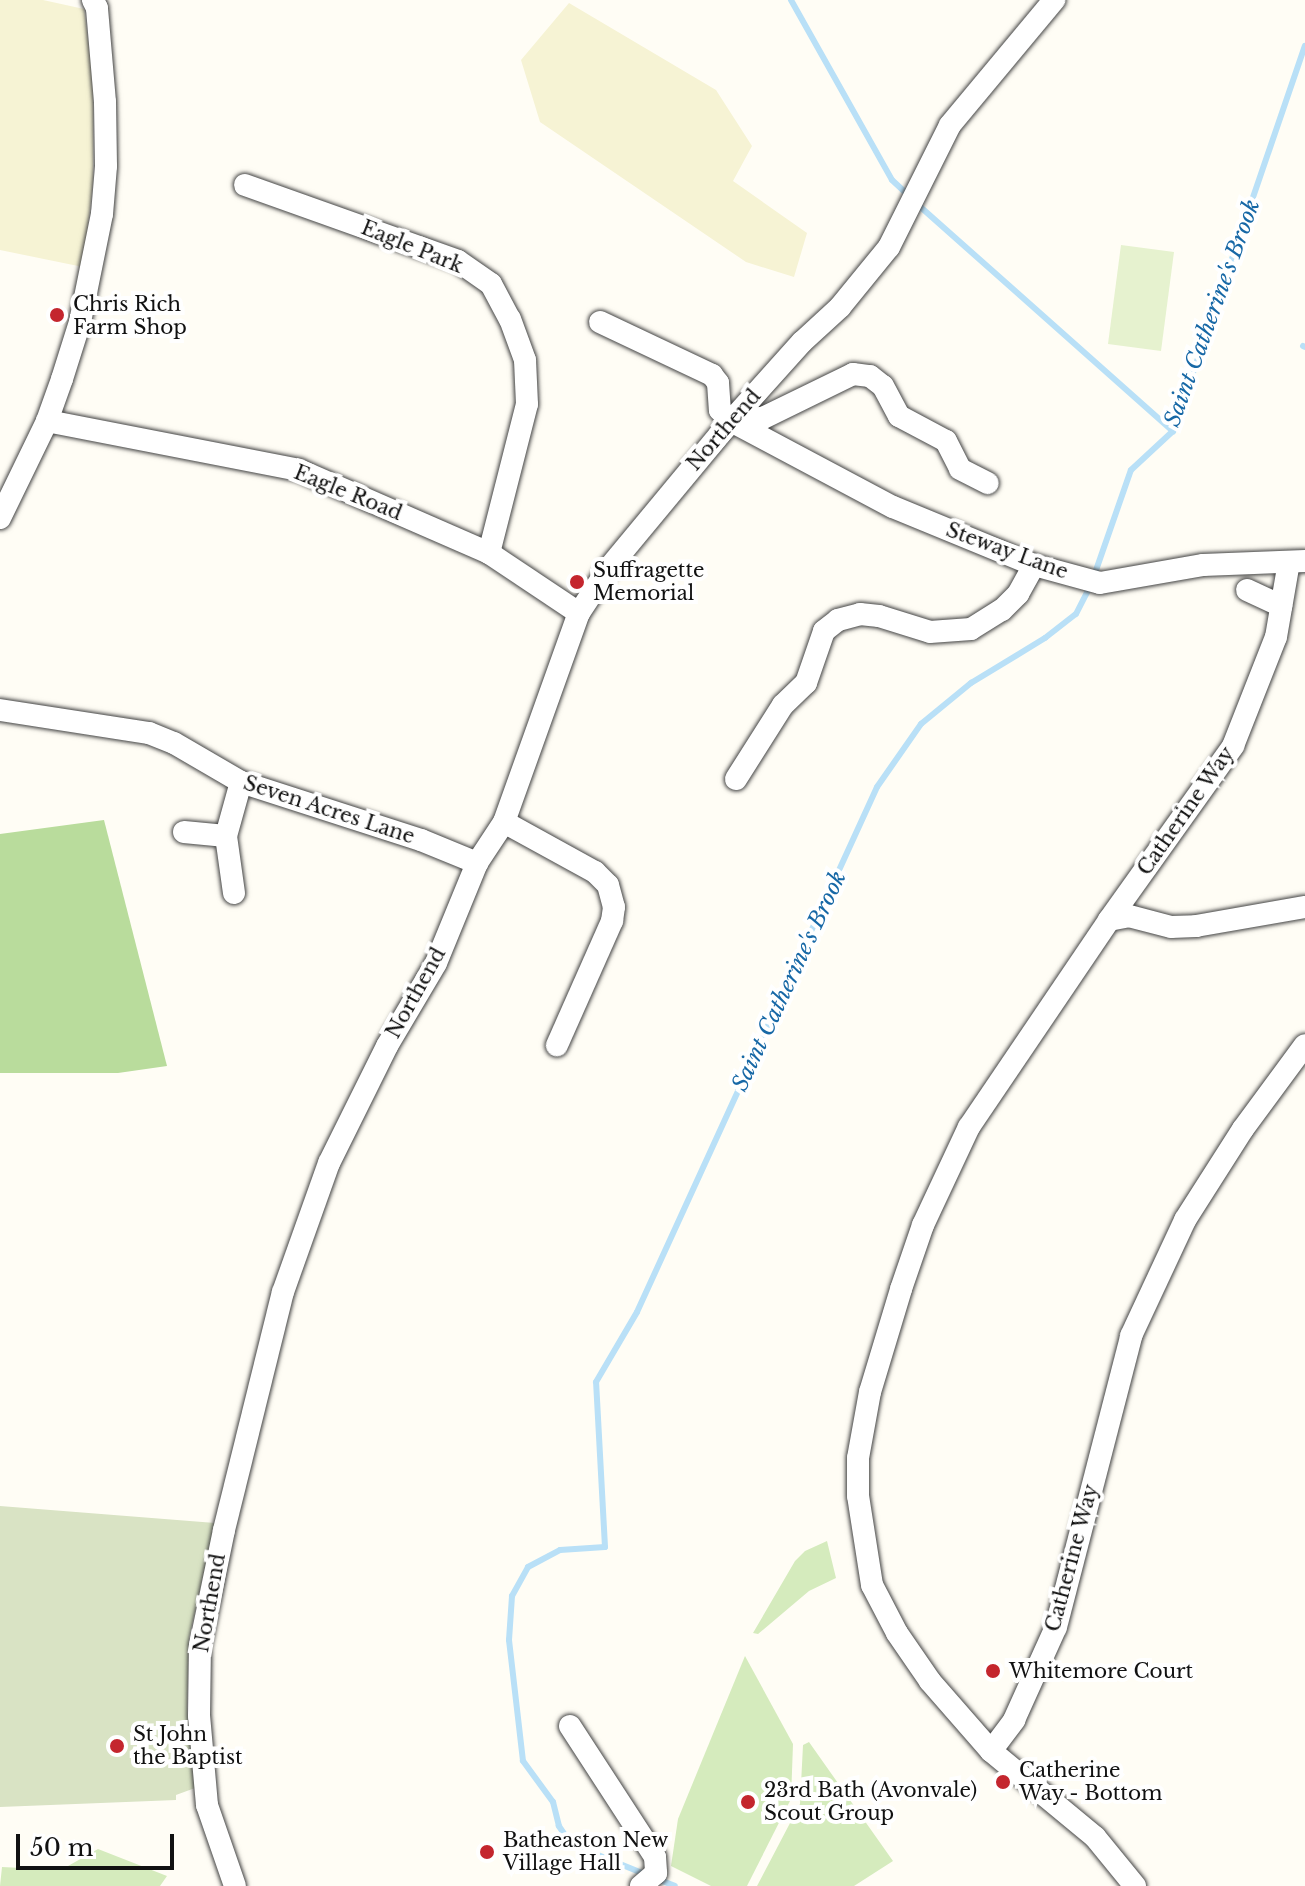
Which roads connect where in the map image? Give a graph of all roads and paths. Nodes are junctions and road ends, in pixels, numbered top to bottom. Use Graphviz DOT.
graph roads {
  1 [pos="93,0"];
  2 [pos="1054,0"];
  3 [pos="245,185"];
  4 [pos="600,322"];
  5 [pos="47,421"];
  6 [pos="731,421"];
  7 [pos="988,483"];
  8 [pos="0,518"];
  9 [pos="489,553"];
  10 [pos="1297,561"];
  11 [pos="1034,565"];
  12 [pos="1247,590"];
  13 [pos="1282,606"];
  14 [pos="579,613"];
  15 [pos="0,710"];
  16 [pos="736,779"];
  17 [pos="241,782"];
  18 [pos="504,822"];
  19 [pos="184,832"];
  20 [pos="226,836"];
  21 [pos="477,863"];
  22 [pos="234,893"];
  23 [pos="1305,907"];
  24 [pos="1109,920"];
  25 [pos="557,1045"];
  26 [pos="1305,1045"];
  27 [pos="570,1726"];
  28 [pos="991,1751"];
  29 [pos="648,1881"];
  30 [pos="235,1886"];
  31 [pos="1135,1886"];
  1 -- 5 [label="street"];
  2 -- 6 [label="street, Northend"];
  3 -- 9 [label="street, Eagle Park"];
  4 -- 6 [label="street"];
  5 -- 8 [label="street"];
  5 -- 9 [label="street, Eagle Road"];
  6 -- 7 [label="street"];
  6 -- 11 [label="street, Steway Lane"];
  6 -- 14 [label="street, Northend"];
  9 -- 14 [label="street, Eagle Road"];
  10 -- 11 [label="street, Steway Lane"];
  10 -- 13 [label="street, Catherine Way"];
  11 -- 16 [label="street"];
  12 -- 13 [label="street"];
  13 -- 24 [label="street, Catherine Way"];
  14 -- 18 [label="street, Northend"];
  15 -- 17 [label="street, Seven Acres Lane"];
  17 -- 20 [label="street"];
  17 -- 21 [label="street, Seven Acres Lane"];
  18 -- 21 [label="street, Northend"];
  18 -- 25 [label="street"];
  19 -- 20 [label="street"];
  20 -- 22 [label="street"];
  21 -- 30 [label="street, Northend"];
  23 -- 24 [label="street"];
  24 -- 28 [label="street, Catherine Way"];
  26 -- 28 [label="street, Catherine Way"];
  27 -- 29 [label="street"];
  28 -- 31 [label="street"];
}
